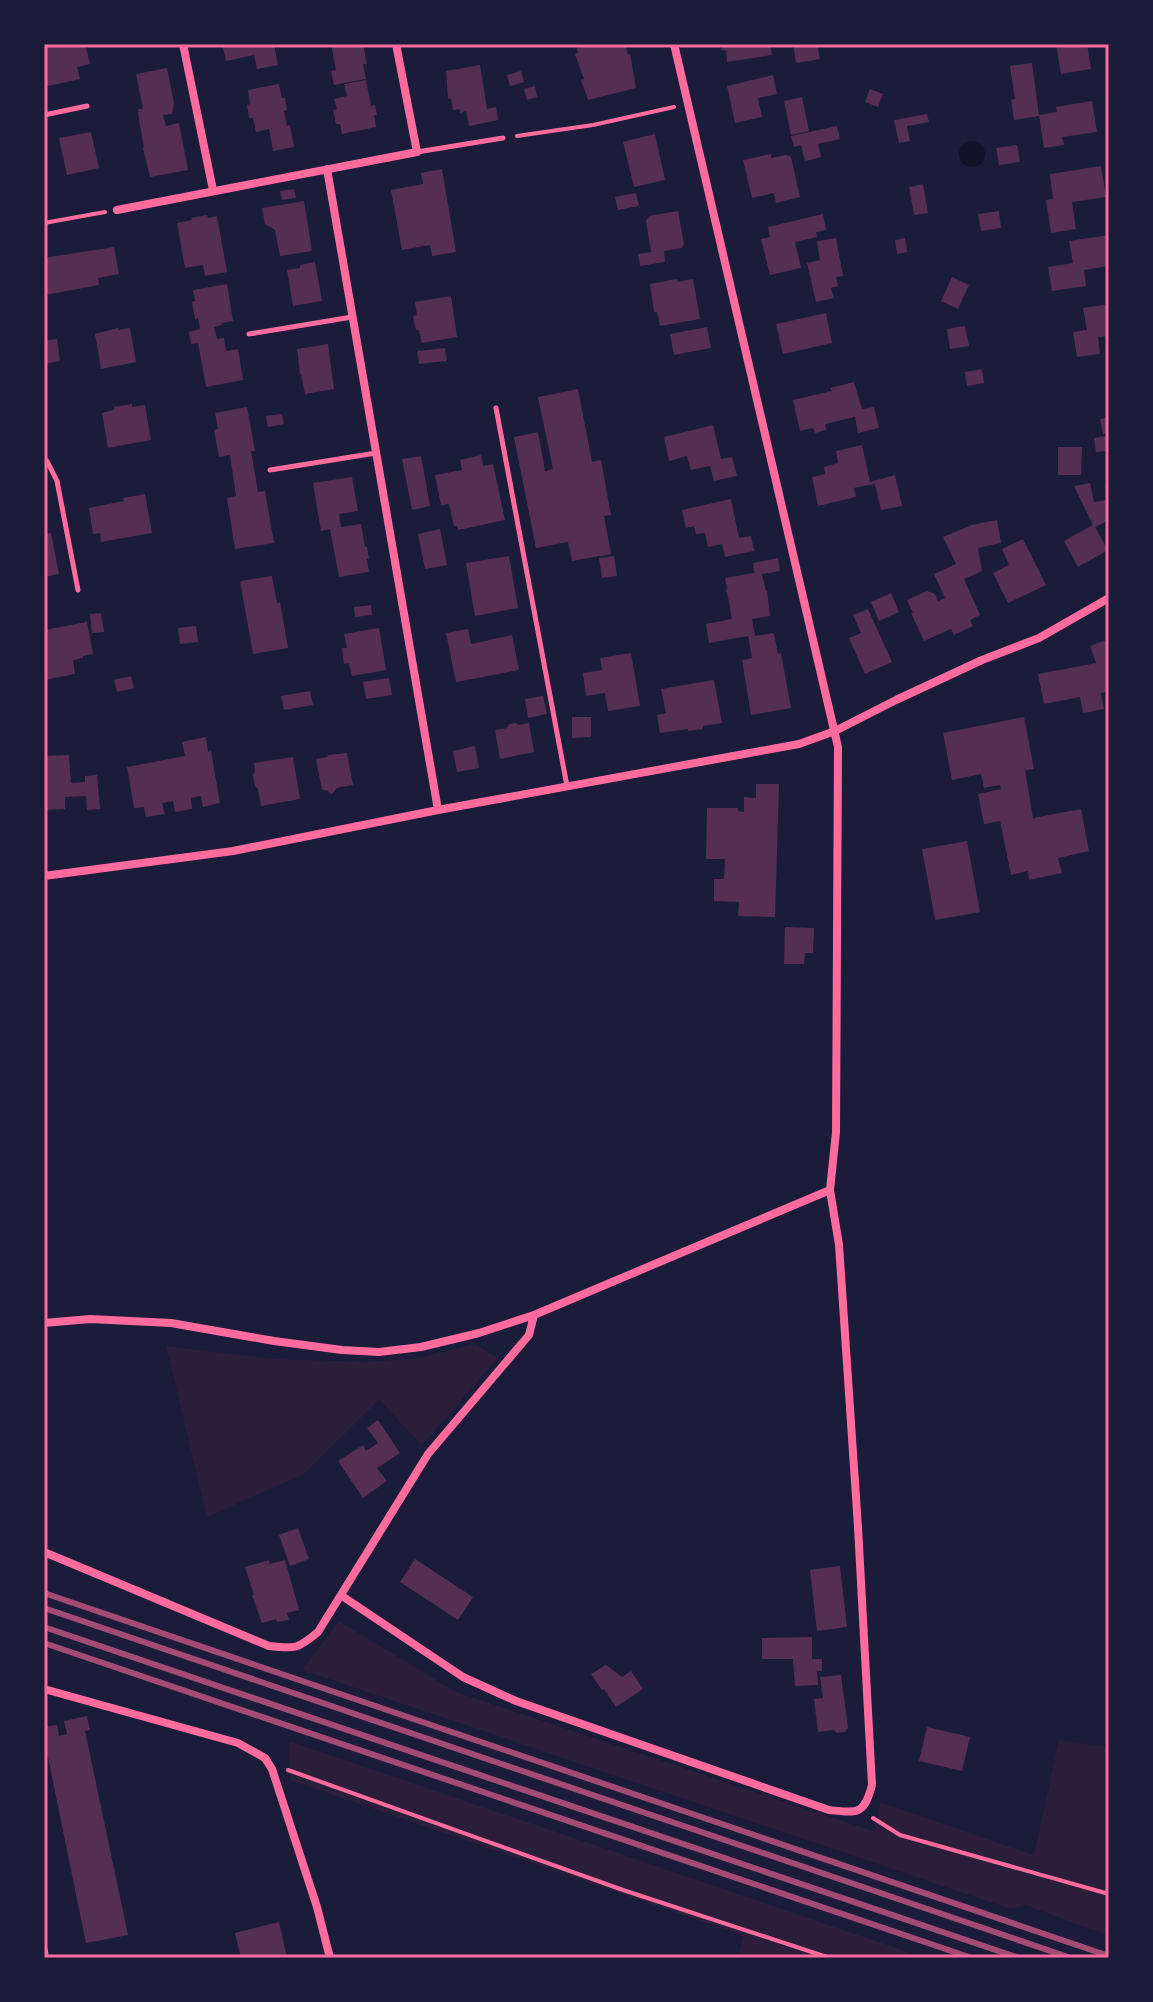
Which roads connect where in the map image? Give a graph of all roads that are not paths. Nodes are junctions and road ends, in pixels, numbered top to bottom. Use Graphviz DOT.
graph roads {
  1 [pos="183,44"];
  2 [pos="396,44"];
  3 [pos="674,44"];
  4 [pos="87,106"];
  5 [pos="44,115"];
  6 [pos="503,138"];
  7 [pos="417,152"];
  8 [pos="327,169"];
  9 [pos="213,190"];
  10 [pos="117,210"];
  11 [pos="353,317"];
  12 [pos="249,334"];
  13 [pos="496,408"];
  14 [pos="377,453"];
  15 [pos="44,459"];
  16 [pos="270,470"];
  17 [pos="78,590"];
  18 [pos="1109,598"];
  19 [pos="835,731"];
  20 [pos="567,786"];
  21 [pos="438,810"];
  22 [pos="44,876"];
  23 [pos="830,1190"];
  24 [pos="534,1315"];
  25 [pos="44,1323"];
  26 [pos="44,1552"];
  27 [pos="342,1596"];
  28 [pos="44,1689"];
  29 [pos="44,1951"];
  30 [pos="45,1958"];
  31 [pos="330,1958"];
  1 -- 9 [label="street"];
  2 -- 7 [label="street"];
  3 -- 19 [label="street"];
  4 -- 5 [label="lane"];
  6 -- 7 [label="lane"];
  7 -- 8 [label="street"];
  8 -- 9 [label="street"];
  8 -- 11 [label="street"];
  9 -- 10 [label="street"];
  11 -- 12 [label="lane"];
  11 -- 14 [label="street"];
  13 -- 20 [label="lane"];
  14 -- 16 [label="lane"];
  14 -- 21 [label="street"];
  15 -- 17 [label="lane"];
  18 -- 19 [label="street"];
  19 -- 20 [label="street"];
  19 -- 23 [label="street"];
  20 -- 21 [label="street"];
  21 -- 22 [label="street"];
  23 -- 24 [label="street"];
  23 -- 27 [label="street"];
  24 -- 25 [label="street"];
  24 -- 27 [label="street"];
  26 -- 27 [label="street"];
  28 -- 31 [label="street"];
  29 -- 30 [label="street"];
}
